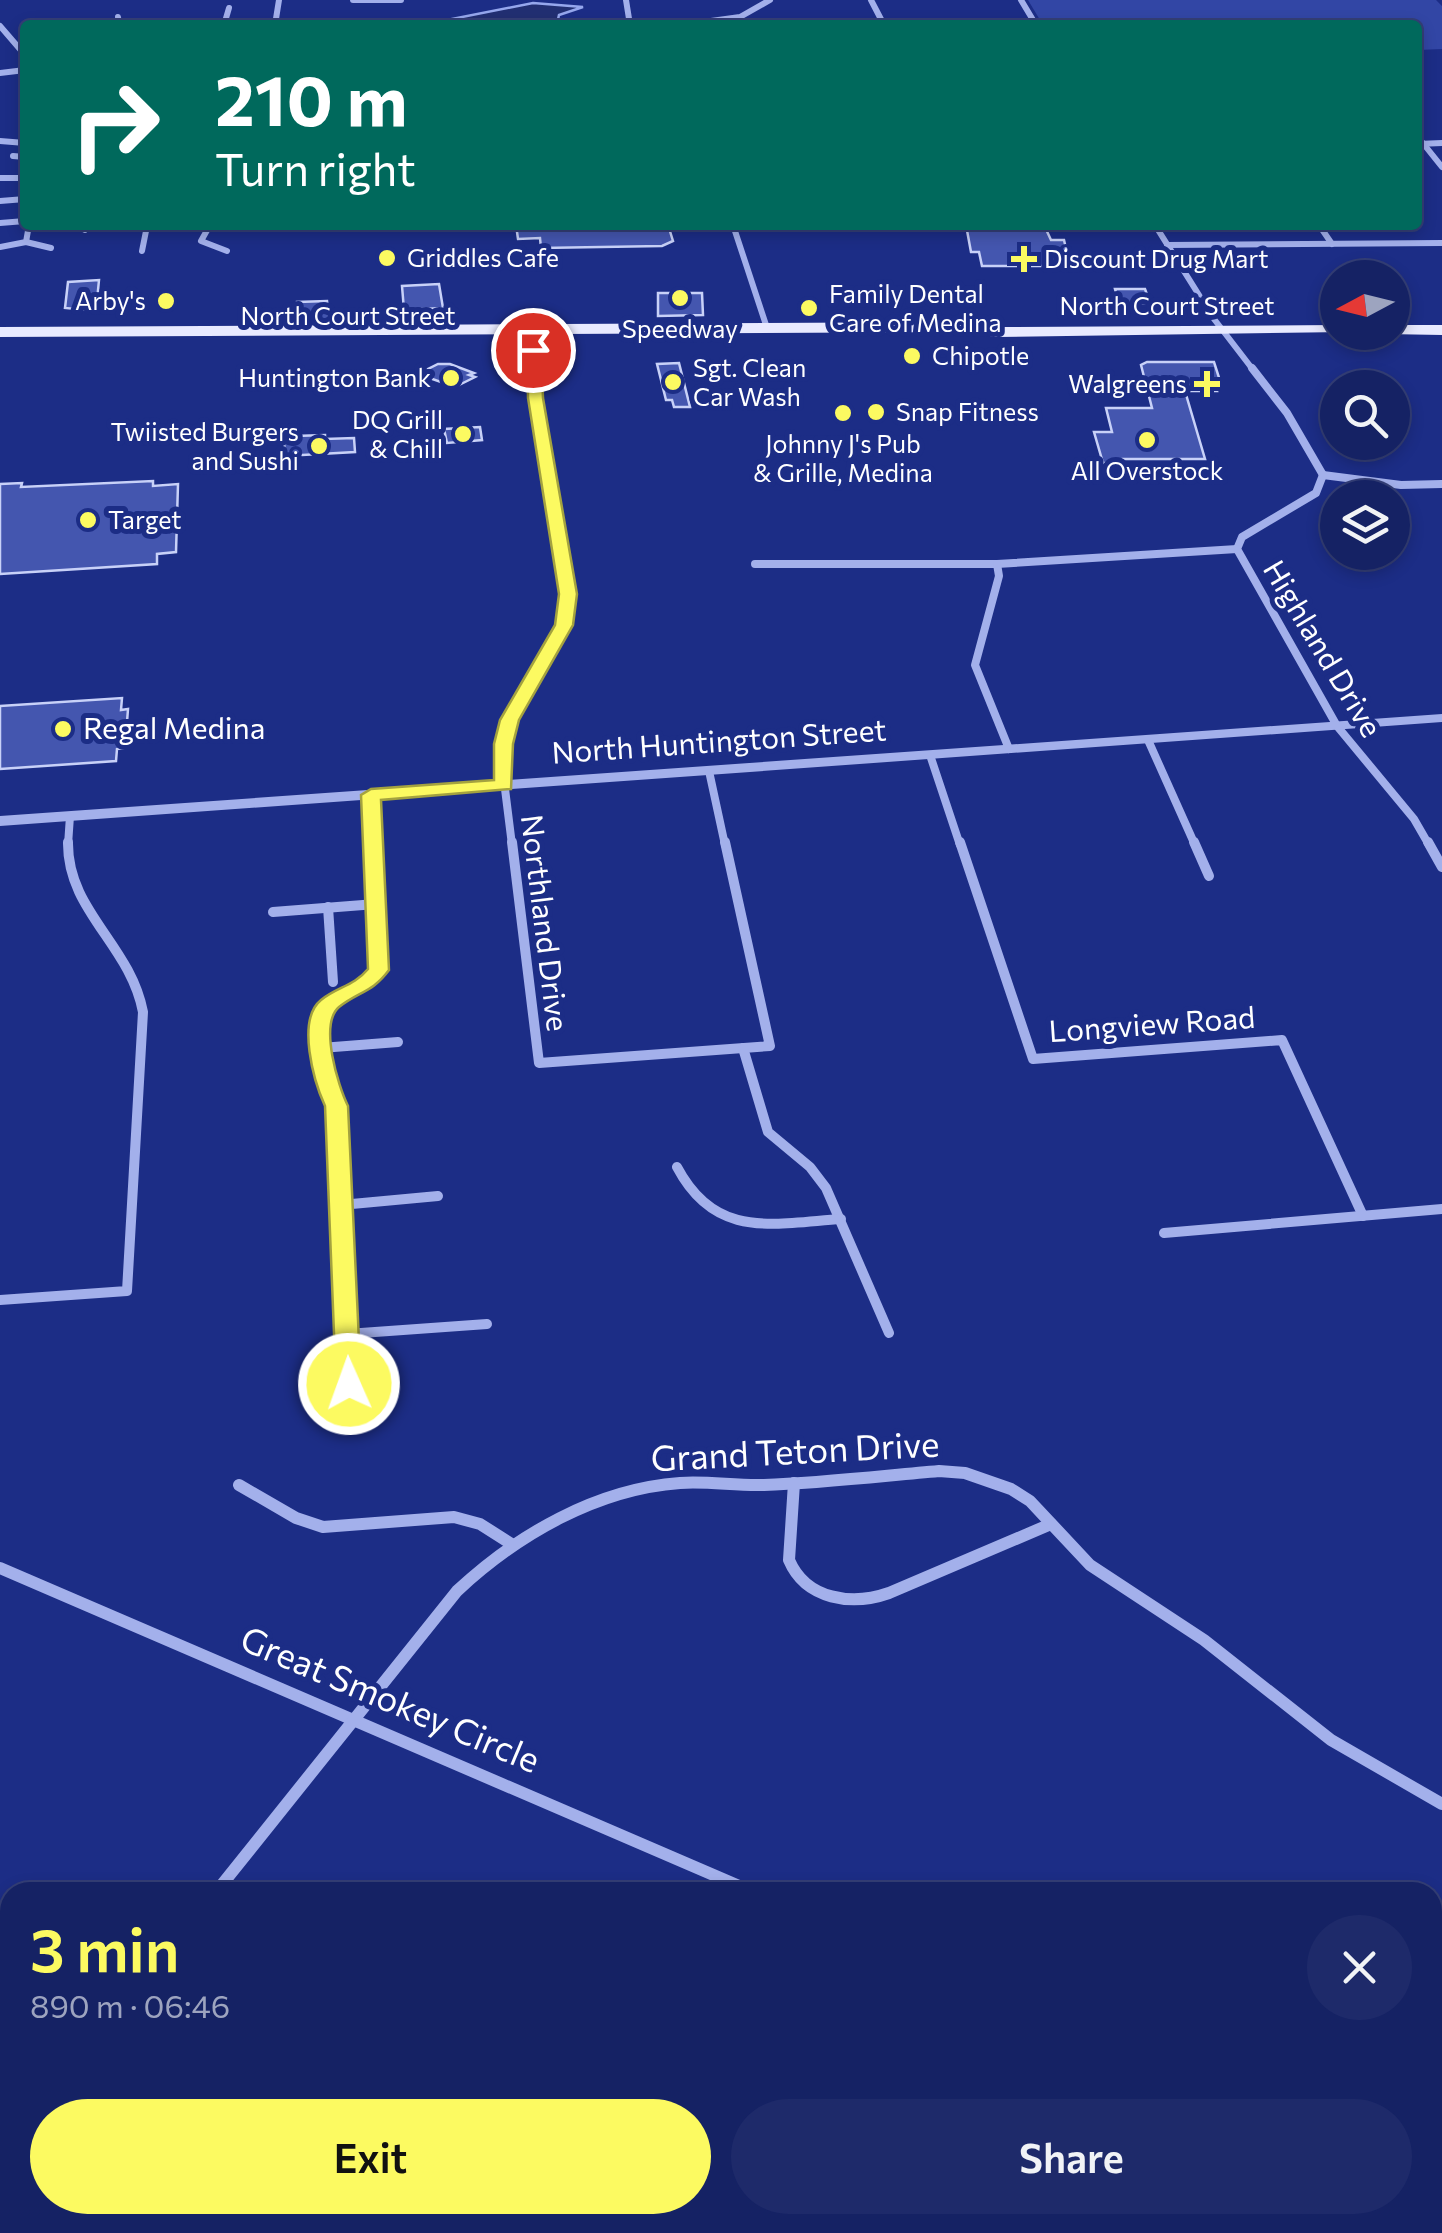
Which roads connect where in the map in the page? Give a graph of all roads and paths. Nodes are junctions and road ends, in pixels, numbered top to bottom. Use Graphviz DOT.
graph roads {
  1 [pos="400,0"];
  2 [pos="770,0"];
  3 [pos="353,1"];
  4 [pos="229,8"];
  5 [pos="225,20"];
  6 [pos="729,20"];
  7 [pos="0,26"];
  8 [pos="20,48"];
  9 [pos="1422,145"];
  10 [pos="13,156"];
  11 [pos="20,157"];
  12 [pos="1442,168"];
  13 [pos="27,230"];
  14 [pos="147,230"];
  15 [pos="210,230"];
  16 [pos="735,230"];
  17 [pos="1158,230"];
  18 [pos="1322,230"];
  19 [pos="26,242"];
  20 [pos="1442,243"];
  21 [pos="1332,244"];
  22 [pos="1168,245"];
  23 [pos="0,247"];
  24 [pos="51,248"];
  25 [pos="142,251"];
  26 [pos="227,251"];
  27 [pos="767,328"];
  28 [pos="1224,330"];
  29 [pos="1320,330"];
  30 [pos="1410,330"];
  31 [pos="1442,330"];
  32 [pos="0,332"];
  33 [pos="996,332"];
  34 [pos="536,335"];
  35 [pos="0,342"];
  36 [pos="1323,475"];
  37 [pos="1442,484"];
  38 [pos="1237,549"];
  39 [pos="755,564"];
  40 [pos="996,564"];
  41 [pos="1442,718"];
  42 [pos="1337,726"];
  43 [pos="1148,740"];
  44 [pos="1009,750"];
  45 [pos="930,755"];
  46 [pos="709,771"];
  47 [pos="504,785"];
  48 [pos="371,795"];
  49 [pos="70,816"];
  50 [pos="0,821"];
  51 [pos="1442,867"];
  52 [pos="1209,876"];
  53 [pos="376,904"];
  54 [pos="328,907"];
  55 [pos="273,912"];
  56 [pos="332,982"];
  57 [pos="398,1042"];
  58 [pos="321,1048"];
  59 [pos="743,1048"];
  60 [pos="678,1166"];
  61 [pos="438,1196"];
  62 [pos="341,1205"];
  63 [pos="1442,1209"];
  64 [pos="1363,1216"];
  65 [pos="841,1218"];
  66 [pos="1164,1232"];
  67 [pos="0,1300"];
  68 [pos="487,1324"];
  69 [pos="889,1332"];
  70 [pos="347,1334"];
  71 [pos="349,1384"];
  72 [pos="794,1484"];
  73 [pos="239,1485"];
  74 [pos="1050,1524"];
  75 [pos="513,1545"];
  76 [pos="0,1568"];
  77 [pos="355,1718"];
  78 [pos="1442,1804"];
  79 [pos="224,1882"];
  80 [pos="731,1882"];
  1 -- 3 [label="street"];
  2 -- 6 [label="street"];
  4 -- 5 [label="street"];
  7 -- 8 [label="street"];
  9 -- 12 [label="street"];
  10 -- 11 [label="street"];
  13 -- 19 [label="street"];
  14 -- 25 [label="street"];
  15 -- 26 [label="street"];
  16 -- 27 [label="street"];
  17 -- 22 [label="street"];
  18 -- 21 [label="street"];
  19 -- 23 [label="street"];
  19 -- 24 [label="street"];
  20 -- 21 [label="street"];
  21 -- 22 [label="street"];
  22 -- 28 [label="street"];
  27 -- 33 [label="main road, North Court Street"];
  27 -- 34 [label="main road, North Court Street"];
  28 -- 29 [label="main road, North Court Street"];
  28 -- 33 [label="main road, North Court Street"];
  28 -- 36 [label="street"];
  30 -- 31 [label="main road"];
  32 -- 34 [label="main road, North Court Street"];
  33 -- 34 [label="main road, North Court Street"];
  34 -- 35 [label="main road, North Court Street"];
  34 -- 47 [label="street, Northland Drive"];
  36 -- 37 [label="street"];
  36 -- 38 [label="street, Highland Drive"];
  38 -- 40 [label="street"];
  38 -- 42 [label="street, Highland Drive"];
  39 -- 40 [label="street"];
  40 -- 44 [label="street"];
  41 -- 42 [label="street, North Huntington Street"];
  42 -- 43 [label="street, North Huntington Street"];
  42 -- 51 [label="street, Highland Drive"];
  43 -- 44 [label="street, North Huntington Street"];
  43 -- 52 [label="street"];
  44 -- 45 [label="street, North Huntington Street"];
  45 -- 46 [label="street, North Huntington Street"];
  45 -- 64 [label="street, Longview Road"];
  46 -- 47 [label="street, North Huntington Street"];
  46 -- 59 [label="street"];
  47 -- 48 [label="street, North Huntington Street"];
  47 -- 59 [label="street, Northland Drive"];
  48 -- 49 [label="street, North Huntington Street"];
  48 -- 53 [label="street"];
  49 -- 50 [label="street, North Huntington Street"];
  49 -- 67 [label="street"];
  53 -- 54 [label="street"];
  53 -- 58 [label="street"];
  54 -- 55 [label="street"];
  54 -- 56 [label="street"];
  57 -- 58 [label="street"];
  58 -- 62 [label="street"];
  59 -- 65 [label="street"];
  60 -- 65 [label="street"];
  61 -- 62 [label="street"];
  62 -- 70 [label="street"];
  63 -- 64 [label="street"];
  64 -- 66 [label="street"];
  65 -- 69 [label="street"];
  68 -- 70 [label="street"];
  70 -- 71 [label="street"];
  72 -- 74 [label="street, Grand Teton Drive"];
  72 -- 74 [label="street"];
  72 -- 75 [label="street, Grand Teton Drive"];
  73 -- 75 [label="street"];
  74 -- 78 [label="street, Grand Teton Drive"];
  75 -- 77 [label="street, Grand Teton Drive"];
  76 -- 77 [label="street, Great Smokey Circle"];
  77 -- 79 [label="street, Grand Teton Drive"];
  77 -- 80 [label="street, Great Smokey Circle"];
}
